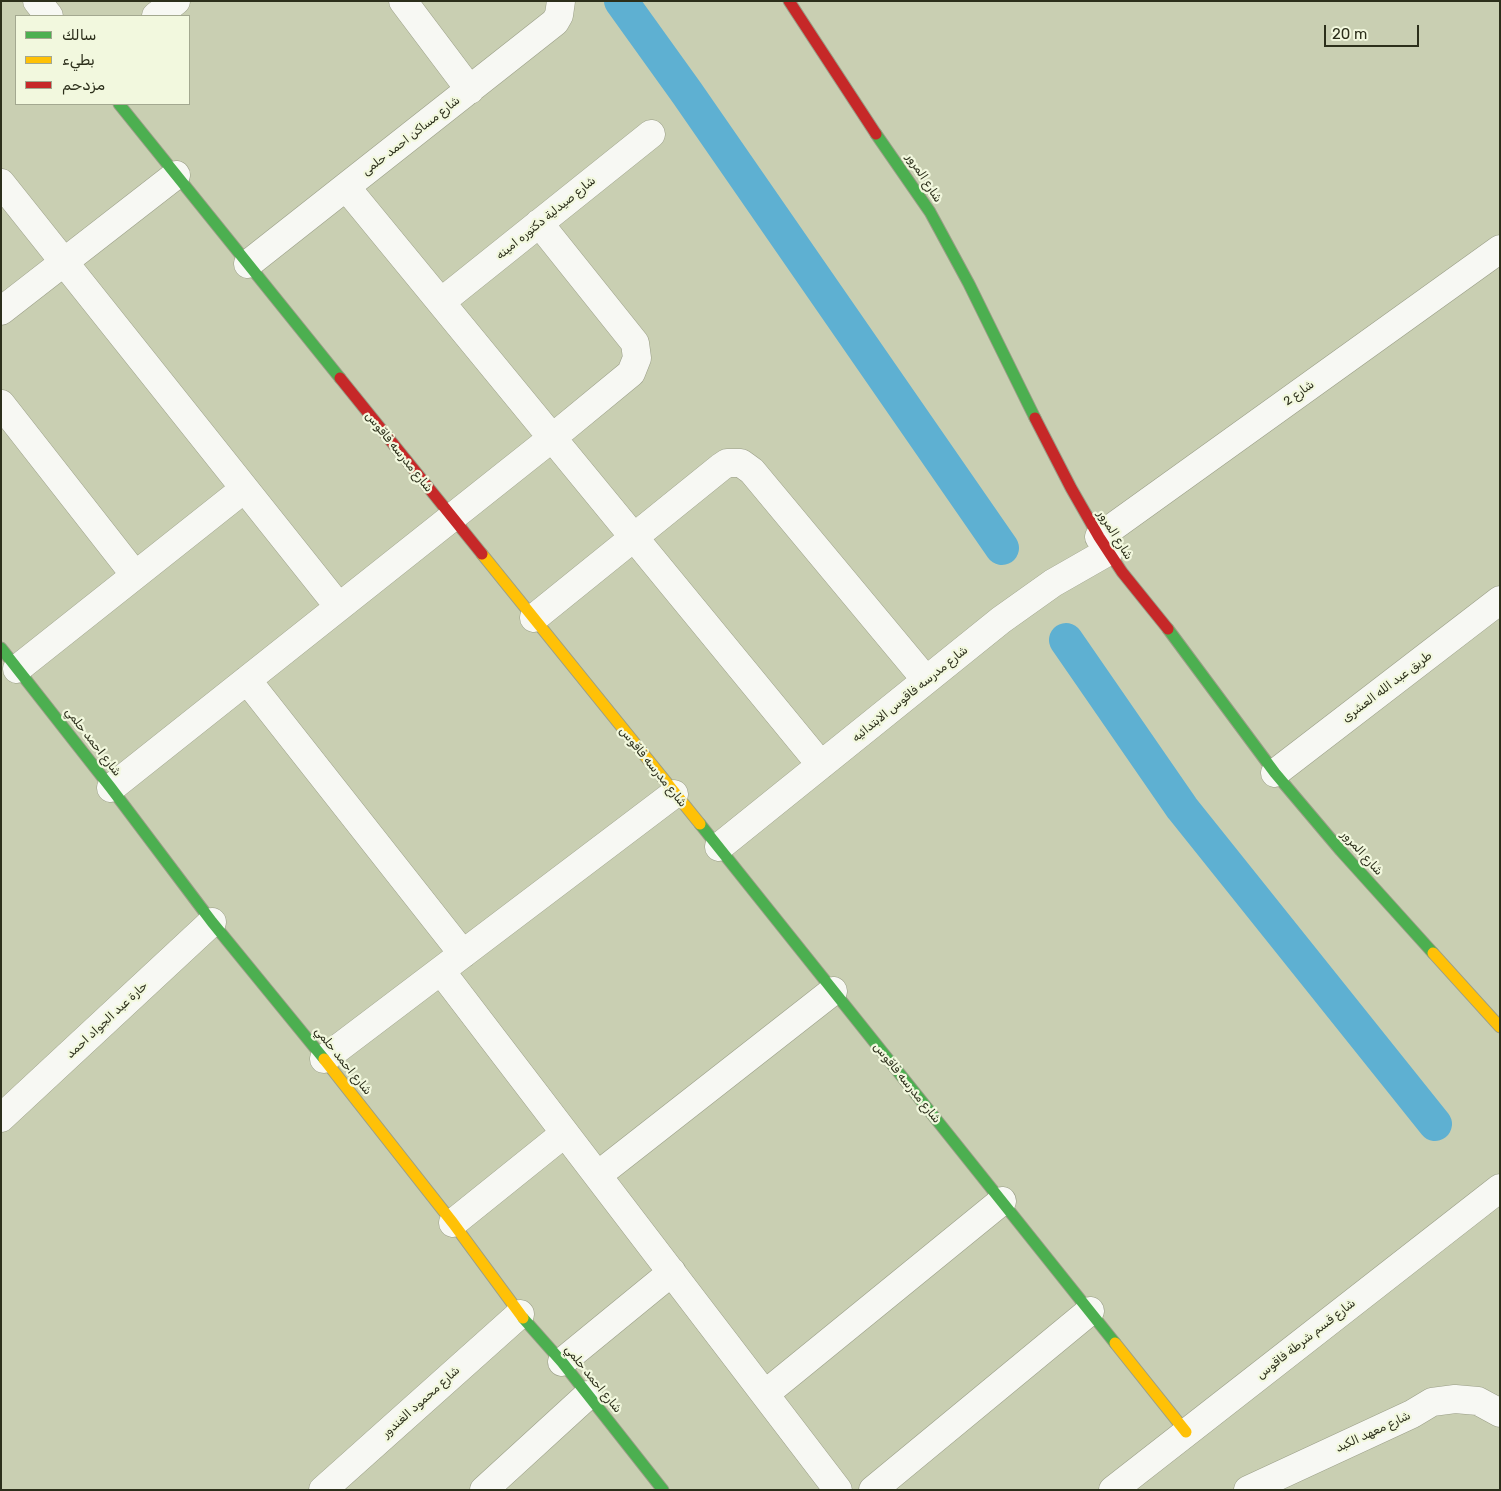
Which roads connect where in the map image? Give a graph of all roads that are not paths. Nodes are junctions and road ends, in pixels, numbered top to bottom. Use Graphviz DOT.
graph roads {
  1 [pos="37,1"];
  2 [pos="176,1"];
  3 [pos="403,1"];
  4 [pos="560,1"];
  5 [pos="789,1"];
  6 [pos="48,15"];
  7 [pos="157,15"];
  8 [pos="470,90"];
  9 [pos="120,105"];
  10 [pos="651,134"];
  11 [pos="176,175"];
  12 [pos="1,183"];
  13 [pos="346,187"];
  14 [pos="539,223"];
  15 [pos="1500,249"];
  16 [pos="63,263"];
  17 [pos="248,264"];
  18 [pos="441,302"];
  19 [pos="1,311"];
  20 [pos="1,404"];
  21 [pos="552,438"];
  22 [pos="244,488"];
  23 [pos="452,517"];
  24 [pos="634,537"];
  25 [pos="1104,544"];
  26 [pos="135,575"];
  27 [pos="1500,600"];
  28 [pos="339,607"];
  29 [pos="534,618"];
  30 [pos="9,659"];
  31 [pos="247,680"];
  32 [pos="926,680"];
  33 [pos="821,765"];
  34 [pos="1275,773"];
  35 [pos="111,788"];
  36 [pos="674,794"];
  37 [pos="719,847"];
  38 [pos="212,922"];
  39 [pos="463,954"];
  40 [pos="441,971"];
  41 [pos="833,991"];
  42 [pos="1500,1028"];
  43 [pos="324,1059"];
  44 [pos="1,1118"];
  45 [pos="565,1133"];
  46 [pos="598,1175"];
  47 [pos="1500,1188"];
  48 [pos="1002,1201"];
  49 [pos="453,1223"];
  50 [pos="672,1272"];
  51 [pos="1090,1310"];
  52 [pos="520,1314"];
  53 [pos="562,1362"];
  54 [pos="765,1394"];
  55 [pos="588,1395"];
  56 [pos="1500,1413"];
  57 [pos="1186,1432"];
  58 [pos="1121,1487"];
  59 [pos="323,1490"];
  60 [pos="484,1490"];
  61 [pos="663,1490"];
  62 [pos="838,1490"];
  63 [pos="873,1490"];
  64 [pos="1248,1490"];
  1 -- 6 [label="street"];
  2 -- 7 [label="street"];
  3 -- 8 [label="street"];
  4 -- 8 [label="street, شارع مساكن احمد حلمى"];
  5 -- 25 [label="street, شارع المرور"];
  8 -- 13 [label="street, شارع مساكن احمد حلمى"];
  9 -- 11 [label="street, شارع مدرسه فاقوس"];
  10 -- 14 [label="street, شارع صيدلية دكتوره امينه"];
  11 -- 16 [label="street"];
  11 -- 17 [label="street, شارع مدرسه فاقوس"];
  12 -- 16 [label="street"];
  13 -- 17 [label="street, شارع مساكن احمد حلمى"];
  13 -- 18 [label="street"];
  14 -- 18 [label="street, شارع صيدلية دكتوره امينه"];
  14 -- 21 [label="street"];
  15 -- 25 [label="street, شارع 2"];
  16 -- 19 [label="street"];
  16 -- 22 [label="street"];
  17 -- 23 [label="street, شارع مدرسه فاقوس"];
  18 -- 21 [label="street"];
  20 -- 26 [label="street"];
  21 -- 23 [label="street"];
  21 -- 24 [label="street"];
  22 -- 26 [label="street"];
  22 -- 28 [label="street"];
  23 -- 28 [label="street"];
  23 -- 29 [label="street, شارع مدرسه فاقوس"];
  24 -- 29 [label="street"];
  24 -- 32 [label="street"];
  24 -- 33 [label="street"];
  25 -- 32 [label="street, شارع مدرسه فاقوس الابتدائيه"];
  25 -- 34 [label="street, شارع المرور"];
  26 -- 30 [label="street"];
  27 -- 34 [label="street, طريق عبد الله العشرى"];
  28 -- 31 [label="street"];
  29 -- 36 [label="street, شارع مدرسه فاقوس"];
  30 -- 35 [label="street, شارع احمد حلمي"];
  31 -- 35 [label="street"];
  31 -- 39 [label="street"];
  32 -- 33 [label="street, شارع مدرسه فاقوس الابتدائيه"];
  33 -- 37 [label="street, شارع مدرسه فاقوس الابتدائيه"];
  34 -- 42 [label="street, شارع المرور"];
  35 -- 38 [label="street, شارع احمد حلمي"];
  36 -- 37 [label="street, شارع مدرسه فاقوس"];
  36 -- 39 [label="street"];
  37 -- 41 [label="street, شارع مدرسه فاقوس"];
  38 -- 43 [label="street, شارع احمد حلمي"];
  38 -- 44 [label="street, حارة عبد الجواد احمد"];
  39 -- 40 [label="street"];
  40 -- 43 [label="street"];
  40 -- 45 [label="street"];
  41 -- 46 [label="street"];
  41 -- 48 [label="street, شارع مدرسه فاقوس"];
  43 -- 49 [label="street, شارع احمد حلمي"];
  45 -- 46 [label="street"];
  45 -- 49 [label="street"];
  46 -- 50 [label="street"];
  47 -- 57 [label="street, شارع قسم شرطة فاقوس"];
  48 -- 51 [label="street, شارع مدرسه فاقوس"];
  48 -- 54 [label="street"];
  49 -- 52 [label="street, شارع احمد حلمي"];
  50 -- 53 [label="street"];
  50 -- 54 [label="street"];
  51 -- 57 [label="street, شارع مدرسه فاقوس"];
  51 -- 63 [label="street"];
  52 -- 53 [label="street, شارع احمد حلمي"];
  52 -- 59 [label="street, شارع محمود الغندور"];
  53 -- 55 [label="street, شارع احمد حلمي"];
  54 -- 62 [label="street"];
  55 -- 60 [label="street"];
  55 -- 61 [label="street, شارع احمد حلمي"];
  56 -- 64 [label="street, شارع معهد الكبد"];
  57 -- 58 [label="street, شارع قسم شرطة فاقوس"];
}
